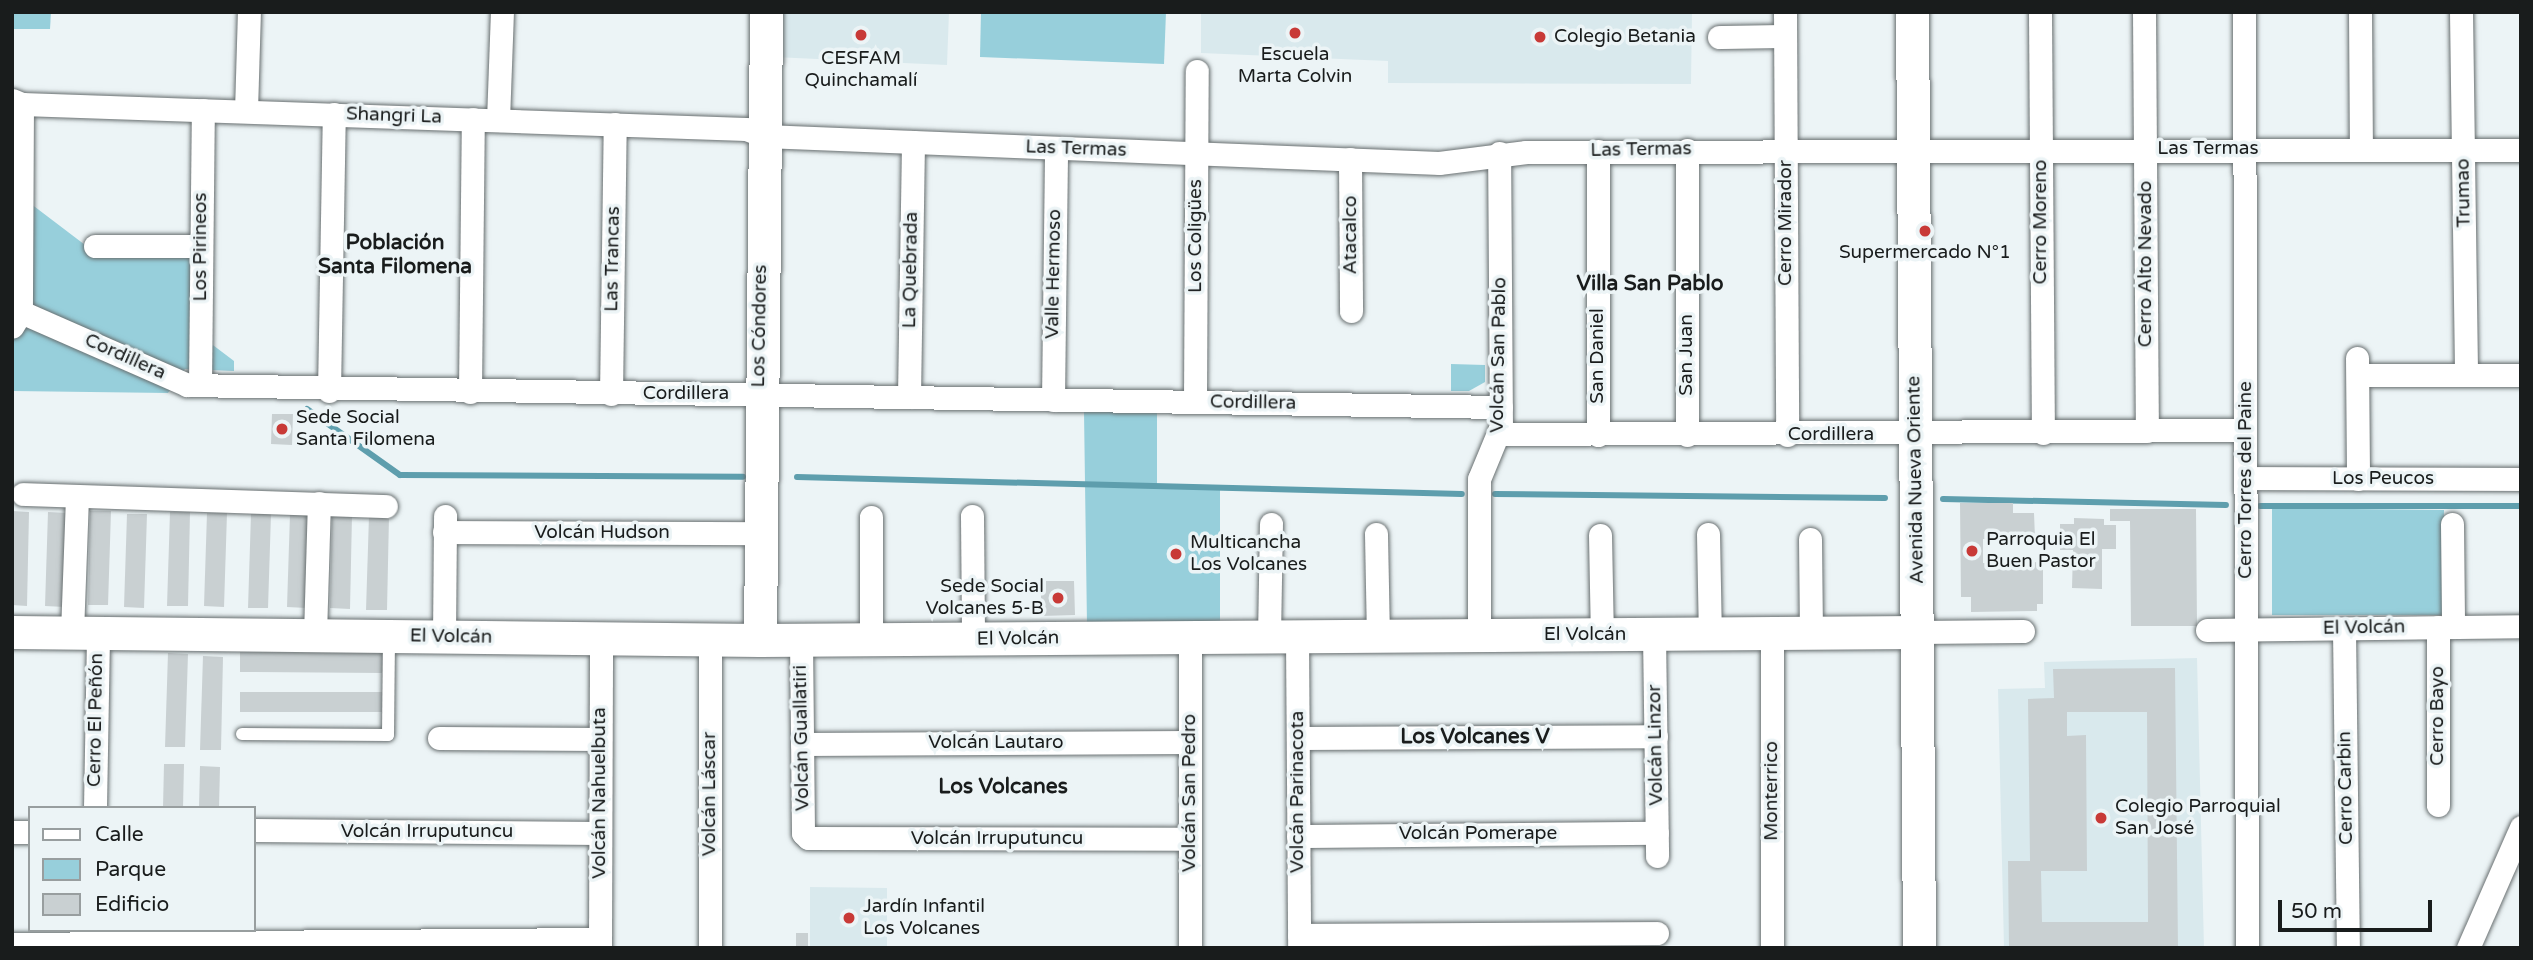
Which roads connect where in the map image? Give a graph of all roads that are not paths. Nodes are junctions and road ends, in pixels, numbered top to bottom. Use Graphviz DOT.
graph roads {
  1 [pos="249,12"];
  2 [pos="502,12"];
  3 [pos="766,12"];
  4 [pos="1785,12"];
  5 [pos="1912,12"];
  6 [pos="2040,12"];
  7 [pos="2144,12"];
  8 [pos="2244,12"];
  9 [pos="2360,12"];
  10 [pos="2461,12"];
  11 [pos="1785,36"];
  12 [pos="1719,37"];
  13 [pos="1197,71"];
  14 [pos="17,102"];
  15 [pos="203,110"];
  16 [pos="246,111"];
  17 [pos="334,114"];
  18 [pos="473,119"];
  19 [pos="498,120"];
  20 [pos="615,124"];
  21 [pos="764,136"];
  22 [pos="913,142"];
  23 [pos="1913,147"];
  24 [pos="1056,148"];
  25 [pos="2041,148"];
  26 [pos="2145,148"];
  27 [pos="1785,149"];
  28 [pos="2246,149"];
  29 [pos="1687,150"];
  30 [pos="2361,150"];
  31 [pos="2463,150"];
  32 [pos="2521,150"];
  33 [pos="1598,151"];
  34 [pos="1499,153"];
  35 [pos="1196,154"];
  36 [pos="1350,159"];
  37 [pos="95,246"];
  38 [pos="201,246"];
  39 [pos="1351,311"];
  40 [pos="15,316"];
  41 [pos="2521,374"];
  42 [pos="2466,375"];
  43 [pos="200,385"];
  44 [pos="329,391"];
  45 [pos="470,392"];
  46 [pos="611,394"];
  47 [pos="759,395"];
  48 [pos="909,397"];
  49 [pos="1053,400"];
  50 [pos="1195,402"];
  51 [pos="1501,407"];
  52 [pos="2245,430"];
  53 [pos="2147,431"];
  54 [pos="2043,433"];
  55 [pos="1500,435"];
  56 [pos="1598,435"];
  57 [pos="1687,435"];
  58 [pos="1787,435"];
  59 [pos="1916,435"];
  60 [pos="2245,478"];
  61 [pos="2358,480"];
  62 [pos="2521,480"];
  63 [pos="23,494"];
  64 [pos="77,496"];
  65 [pos="319,503"];
  66 [pos="386,506"];
  67 [pos="972,516"];
  68 [pos="871,517"];
  69 [pos="1271,524"];
  70 [pos="2452,524"];
  71 [pos="760,533"];
  72 [pos="1377,534"];
  73 [pos="1708,534"];
  74 [pos="1600,535"];
  75 [pos="1810,540"];
  76 [pos="2521,626"];
  77 [pos="2446,627"];
  78 [pos="2246,628"];
  79 [pos="2207,629"];
  80 [pos="2344,629"];
  81 [pos="2023,631"];
  82 [pos="12,632"];
  83 [pos="1918,632"];
  84 [pos="85,633"];
  85 [pos="1772,633"];
  86 [pos="1811,633"];
  87 [pos="1654,634"];
  88 [pos="1710,634"];
  89 [pos="316,635"];
  90 [pos="1479,635"];
  91 [pos="1602,635"];
  92 [pos="1378,636"];
  93 [pos="389,637"];
  94 [pos="444,637"];
  95 [pos="1190,637"];
  96 [pos="1283,637"];
  97 [pos="601,639"];
  98 [pos="973,639"];
  99 [pos="710,640"];
  100 [pos="760,640"];
  101 [pos="801,640"];
  102 [pos="871,640"];
  103 [pos="242,734"];
  104 [pos="1656,736"];
  105 [pos="439,738"];
  106 [pos="1298,738"];
  107 [pos="600,740"];
  108 [pos="1190,742"];
  109 [pos="802,744"];
  110 [pos="2438,805"];
  111 [pos="95,806"];
  112 [pos="2521,827"];
  113 [pos="256,831"];
  114 [pos="600,833"];
  115 [pos="804,836"];
  116 [pos="1298,836"];
  117 [pos="1190,839"];
  118 [pos="1657,844"];
  119 [pos="1657,933"];
  120 [pos="1299,942"];
  121 [pos="12,944"];
  122 [pos="600,944"];
  123 [pos="301,945"];
  124 [pos="710,948"];
  125 [pos="1190,948"];
  126 [pos="1772,948"];
  127 [pos="1919,948"];
  128 [pos="2247,948"];
  129 [pos="2348,948"];
  130 [pos="2468,948"];
  1 -- 16 [label="street"];
  2 -- 19 [label="street"];
  3 -- 21 [label="street, Los Cóndores"];
  4 -- 11 [label="street, Cerro Mirador"];
  5 -- 23 [label="street, Avenida Nueva Oriente"];
  6 -- 25 [label="street, Cerro Moreno"];
  7 -- 26 [label="street, Cerro Alto Nevado"];
  8 -- 28 [label="street, Cerro Torres del Paine"];
  9 -- 30 [label="street"];
  10 -- 31 [label="street, Trumao"];
  11 -- 12 [label="street"];
  11 -- 27 [label="street, Cerro Mirador"];
  13 -- 35 [label="street, Los Coligües"];
  14 -- 15 [label="street, Shangri La"];
  14 -- 40 [label="street"];
  15 -- 16 [label="street, Shangri La"];
  15 -- 38 [label="street, Los Pirineos"];
  16 -- 17 [label="street, Shangri La"];
  17 -- 18 [label="street, Shangri La"];
  17 -- 44 [label="street"];
  18 -- 19 [label="street, Shangri La"];
  18 -- 45 [label="street"];
  19 -- 20 [label="street, Shangri La"];
  20 -- 21 [label="street, Shangri La"];
  20 -- 46 [label="street, Las Trancas"];
  21 -- 22 [label="street, Las Termas"];
  21 -- 47 [label="street, Los Cóndores"];
  22 -- 24 [label="street, Las Termas"];
  22 -- 48 [label="street, La Quebrada"];
  23 -- 25 [label="street, Las Termas"];
  23 -- 27 [label="street, Las Termas"];
  23 -- 59 [label="street, Avenida Nueva Oriente"];
  24 -- 35 [label="street, Las Termas"];
  24 -- 49 [label="street, Valle Hermoso"];
  25 -- 26 [label="street, Las Termas"];
  25 -- 54 [label="street, Cerro Moreno"];
  26 -- 28 [label="street, Las Termas"];
  26 -- 53 [label="street, Cerro Alto Nevado"];
  27 -- 29 [label="street, Las Termas"];
  27 -- 58 [label="street, Cerro Mirador"];
  28 -- 30 [label="street, Las Termas"];
  28 -- 52 [label="street, Cerro Torres del Paine"];
  29 -- 33 [label="street, Las Termas"];
  29 -- 57 [label="street, San Juan"];
  30 -- 31 [label="street, Las Termas"];
  31 -- 32 [label="street, Las Termas"];
  31 -- 42 [label="street, Trumao"];
  33 -- 34 [label="street, Las Termas"];
  33 -- 56 [label="street, San Daniel"];
  34 -- 36 [label="street, Las Termas"];
  34 -- 51 [label="street, Volcán San Pablo"];
  35 -- 36 [label="street, Las Termas"];
  35 -- 50 [label="street, Los Coligües"];
  36 -- 39 [label="street, Atacalco"];
  37 -- 38 [label="street"];
  38 -- 43 [label="street, Los Pirineos"];
  40 -- 43 [label="street, Cordillera"];
  41 -- 42 [label="street"];
  42 -- 61 [label="street"];
  43 -- 44 [label="street, Cordillera"];
  44 -- 45 [label="street, Cordillera"];
  45 -- 46 [label="street, Cordillera"];
  46 -- 47 [label="street, Cordillera"];
  47 -- 48 [label="street, Cordillera"];
  47 -- 71 [label="street, Los Cóndores"];
  48 -- 49 [label="street, Cordillera"];
  49 -- 50 [label="street, Cordillera"];
  50 -- 51 [label="street, Cordillera"];
  51 -- 55 [label="street, Volcán San Pablo"];
  52 -- 53 [label="street, Cordillera"];
  52 -- 60 [label="street, Cerro Torres del Paine"];
  53 -- 54 [label="street, Cordillera"];
  54 -- 59 [label="street, Cordillera"];
  55 -- 56 [label="street, Cordillera"];
  55 -- 90 [label="street, Volcán San Pablo"];
  56 -- 57 [label="street, Cordillera"];
  57 -- 58 [label="street, Cordillera"];
  58 -- 59 [label="street, Cordillera"];
  59 -- 83 [label="street, Avenida Nueva Oriente"];
  60 -- 61 [label="street, Los Peucos"];
  60 -- 78 [label="street, Cerro Torres del Paine"];
  61 -- 62 [label="street, Los Peucos"];
  63 -- 64 [label="street"];
  64 -- 65 [label="street"];
  64 -- 84 [label="street, Cerro El Peñón"];
  65 -- 66 [label="street"];
  65 -- 89 [label="street"];
  67 -- 98 [label="street"];
  68 -- 102 [label="street"];
  69 -- 96 [label="street, Volcán Parinacota"];
  70 -- 77 [label="street, Cerro Bayo"];
  71 -- 94 [label="street, Volcán Hudson"];
  71 -- 100 [label="street, Los Cóndores"];
  72 -- 92 [label="street"];
  73 -- 88 [label="street"];
  74 -- 91 [label="street"];
  75 -- 86 [label="street"];
  76 -- 77 [label="street, El Volcán"];
  77 -- 80 [label="street, El Volcán"];
  77 -- 110 [label="street, Cerro Bayo"];
  78 -- 79 [label="street, El Volcán"];
  78 -- 80 [label="street, El Volcán"];
  78 -- 128 [label="street, Cerro Torres del Paine"];
  80 -- 129 [label="street, Cerro Carbin"];
  81 -- 83 [label="street, El Volcán"];
  82 -- 84 [label="street, El Volcán"];
  83 -- 86 [label="street, El Volcán"];
  83 -- 127 [label="street, Avenida Nueva Oriente"];
  84 -- 89 [label="street, El Volcán"];
  84 -- 111 [label="street, Cerro El Peñón"];
  85 -- 86 [label="street, El Volcán"];
  85 -- 88 [label="street, El Volcán"];
  85 -- 126 [label="street, Monterrico"];
  87 -- 88 [label="street, El Volcán"];
  87 -- 91 [label="street, El Volcán"];
  87 -- 104 [label="street, Volcán Linzor"];
  89 -- 93 [label="street, El Volcán"];
  90 -- 91 [label="street, El Volcán"];
  90 -- 92 [label="street, El Volcán"];
  92 -- 96 [label="street, El Volcán"];
  93 -- 94 [label="street, El Volcán"];
  93 -- 103 [label="lane"];
  94 -- 97 [label="street, El Volcán"];
  95 -- 96 [label="street, El Volcán"];
  95 -- 98 [label="street, El Volcán"];
  95 -- 108 [label="street, Volcán San Pedro"];
  96 -- 106 [label="street, Volcán Parinacota"];
  97 -- 99 [label="street, El Volcán"];
  97 -- 107 [label="street, Volcán Nahuelbuta"];
  98 -- 102 [label="street, El Volcán"];
  99 -- 100 [label="street, El Volcán"];
  99 -- 124 [label="street, Volcán Láscar"];
  100 -- 101 [label="street, El Volcán"];
  101 -- 102 [label="street, El Volcán"];
  101 -- 109 [label="street, Volcán Guallatiri"];
  104 -- 106 [label="street"];
  104 -- 118 [label="street, Volcán Linzor"];
  105 -- 107 [label="street"];
  106 -- 116 [label="street, Volcán Parinacota"];
  107 -- 114 [label="street, Volcán Nahuelbuta"];
  108 -- 109 [label="street, Volcán Lautaro"];
  108 -- 117 [label="street, Volcán San Pedro"];
  109 -- 115 [label="street, Volcán Guallatiri"];
  112 -- 130 [label="street"];
  113 -- 114 [label="street, Volcán Irruputuncu"];
  114 -- 122 [label="street, Volcán Nahuelbuta"];
  115 -- 117 [label="street, Volcán Irruputuncu"];
  116 -- 118 [label="street, Volcán Pomerape"];
  116 -- 120 [label="street, Volcán Parinacota"];
  117 -- 125 [label="street, Volcán San Pedro"];
  119 -- 120 [label="street"];
  121 -- 123 [label="street"];
  122 -- 123 [label="street"];
}
